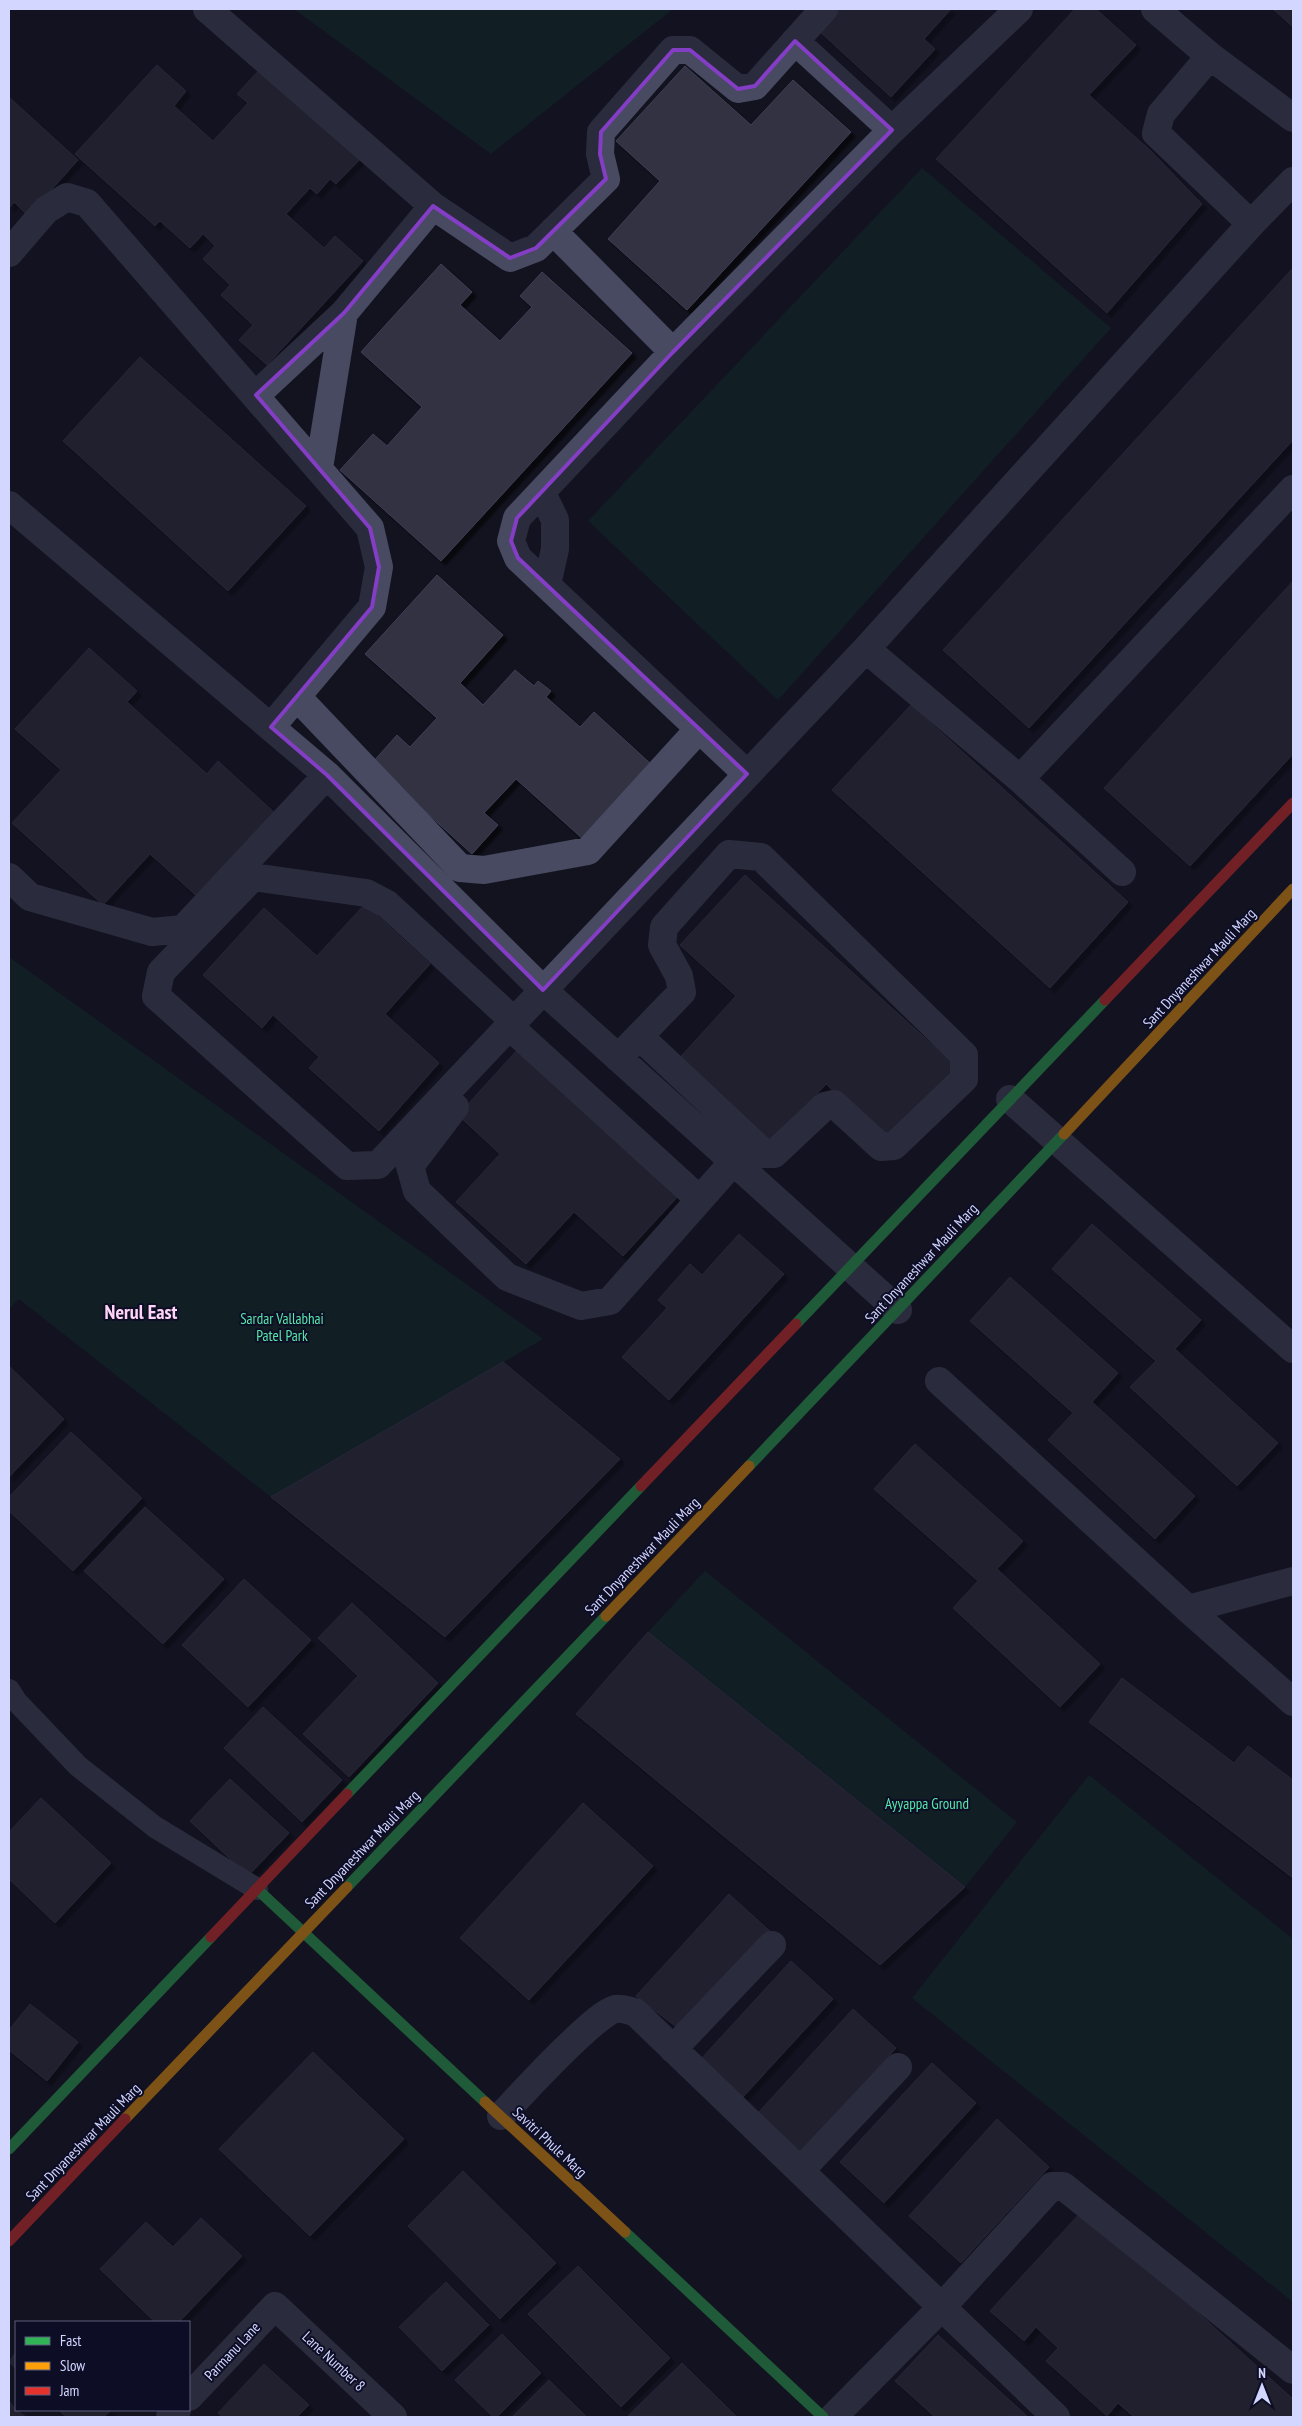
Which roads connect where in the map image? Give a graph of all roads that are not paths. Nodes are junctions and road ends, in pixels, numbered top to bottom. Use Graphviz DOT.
graph roads {
  1 [pos="207,9"];
  2 [pos="824,9"];
  3 [pos="1019,9"];
  4 [pos="1155,9"];
  5 [pos="795,41"];
  6 [pos="1210,56"];
  7 [pos="1293,118"];
  8 [pos="892,130"];
  9 [pos="1293,181"];
  10 [pos="432,206"];
  11 [pos="1251,224"];
  12 [pos="553,231"];
  13 [pos="9,252"];
  14 [pos="344,313"];
  15 [pos="673,352"];
  16 [pos="256,395"];
  17 [pos="319,468"];
  18 [pos="1293,489"];
  19 [pos="542,493"];
  20 [pos="9,505"];
  21 [pos="547,585"];
  22 [pos="866,649"];
  23 [pos="297,697"];
  24 [pos="271,727"];
  25 [pos="699,729"];
  26 [pos="747,774"];
  27 [pos="327,775"];
  28 [pos="1020,779"];
  29 [pos="1293,803"];
  30 [pos="1122,872"];
  31 [pos="9,877"];
  32 [pos="1293,889"];
  33 [pos="549,996"];
  34 [pos="517,1029"];
  35 [pos="639,1036"];
  36 [pos="618,1058"];
  37 [pos="1010,1099"];
  38 [pos="1058,1141"];
  39 [pos="733,1162"];
  40 [pos="699,1200"];
  41 [pos="851,1266"];
  42 [pos="898,1310"];
  43 [pos="1293,1349"];
  44 [pos="939,1381"];
  45 [pos="1293,1580"];
  46 [pos="1188,1609"];
  47 [pos="9,1690"];
  48 [pos="1293,1702"];
  49 [pos="257,1889"];
  50 [pos="304,1932"];
  51 [pos="772,1945"];
  52 [pos="673,2050"];
  53 [pos="898,2067"];
  54 [pos="501,2116"];
  55 [pos="9,2149"];
  56 [pos="801,2170"];
  57 [pos="9,2242"];
  58 [pos="275,2306"];
  59 [pos="941,2308"];
  60 [pos="1293,2370"];
  61 [pos="190,2396"];
  62 [pos="393,2417"];
  63 [pos="823,2417"];
  64 [pos="833,2417"];
  65 [pos="1056,2417"];
  1 -- 10 [label="street"];
  2 -- 5 [label="street"];
  3 -- 8 [label="street"];
  4 -- 6 [label="street"];
  5 -- 8 [label="street"];
  5 -- 12 [label="street"];
  6 -- 7 [label="street"];
  6 -- 11 [label="street"];
  8 -- 15 [label="street"];
  9 -- 11 [label="street"];
  10 -- 12 [label="street"];
  10 -- 14 [label="street"];
  11 -- 22 [label="street"];
  12 -- 15 [label="street"];
  13 -- 16 [label="street"];
  14 -- 16 [label="street"];
  14 -- 17 [label="street"];
  15 -- 19 [label="street"];
  16 -- 17 [label="street"];
  17 -- 23 [label="street"];
  18 -- 28 [label="street"];
  19 -- 21 [label="street"];
  19 -- 21 [label="street"];
  20 -- 24 [label="street"];
  21 -- 25 [label="street"];
  22 -- 26 [label="street"];
  22 -- 28 [label="street"];
  23 -- 24 [label="street"];
  23 -- 25 [label="street"];
  24 -- 27 [label="street"];
  25 -- 26 [label="street"];
  26 -- 33 [label="street"];
  27 -- 31 [label="street"];
  27 -- 33 [label="street"];
  28 -- 30 [label="street"];
  29 -- 37 [label="street"];
  32 -- 38 [label="street, Sant Dnyaneshwar Mauli Marg"];
  33 -- 34 [label="street"];
  33 -- 36 [label="street"];
  34 -- 34 [label="street"];
  34 -- 40 [label="street"];
  34 -- 40 [label="street"];
  35 -- 35 [label="street"];
  35 -- 36 [label="street"];
  36 -- 39 [label="street"];
  37 -- 38 [label="street"];
  37 -- 41 [label="street"];
  38 -- 42 [label="street, Sant Dnyaneshwar Mauli Marg"];
  38 -- 43 [label="street"];
  39 -- 40 [label="street"];
  39 -- 41 [label="street"];
  41 -- 42 [label="street"];
  41 -- 49 [label="street"];
  42 -- 50 [label="street, Sant Dnyaneshwar Mauli Marg"];
  44 -- 46 [label="street"];
  45 -- 46 [label="street"];
  46 -- 48 [label="street"];
  47 -- 49 [label="lane"];
  49 -- 50 [label="street, Savitri Phule Marg"];
  49 -- 55 [label="street"];
  50 -- 54 [label="street, Savitri Phule Marg"];
  50 -- 57 [label="street, Sant Dnyaneshwar Mauli Marg"];
  51 -- 52 [label="street"];
  52 -- 54 [label="street"];
  52 -- 56 [label="street"];
  53 -- 56 [label="street"];
  54 -- 63 [label="street, Savitri Phule Marg"];
  56 -- 59 [label="street"];
  58 -- 61 [label="street, Parmanu Lane"];
  58 -- 62 [label="street, Lane Number 8"];
  59 -- 60 [label="street"];
  59 -- 64 [label="street"];
  59 -- 65 [label="street"];
}
